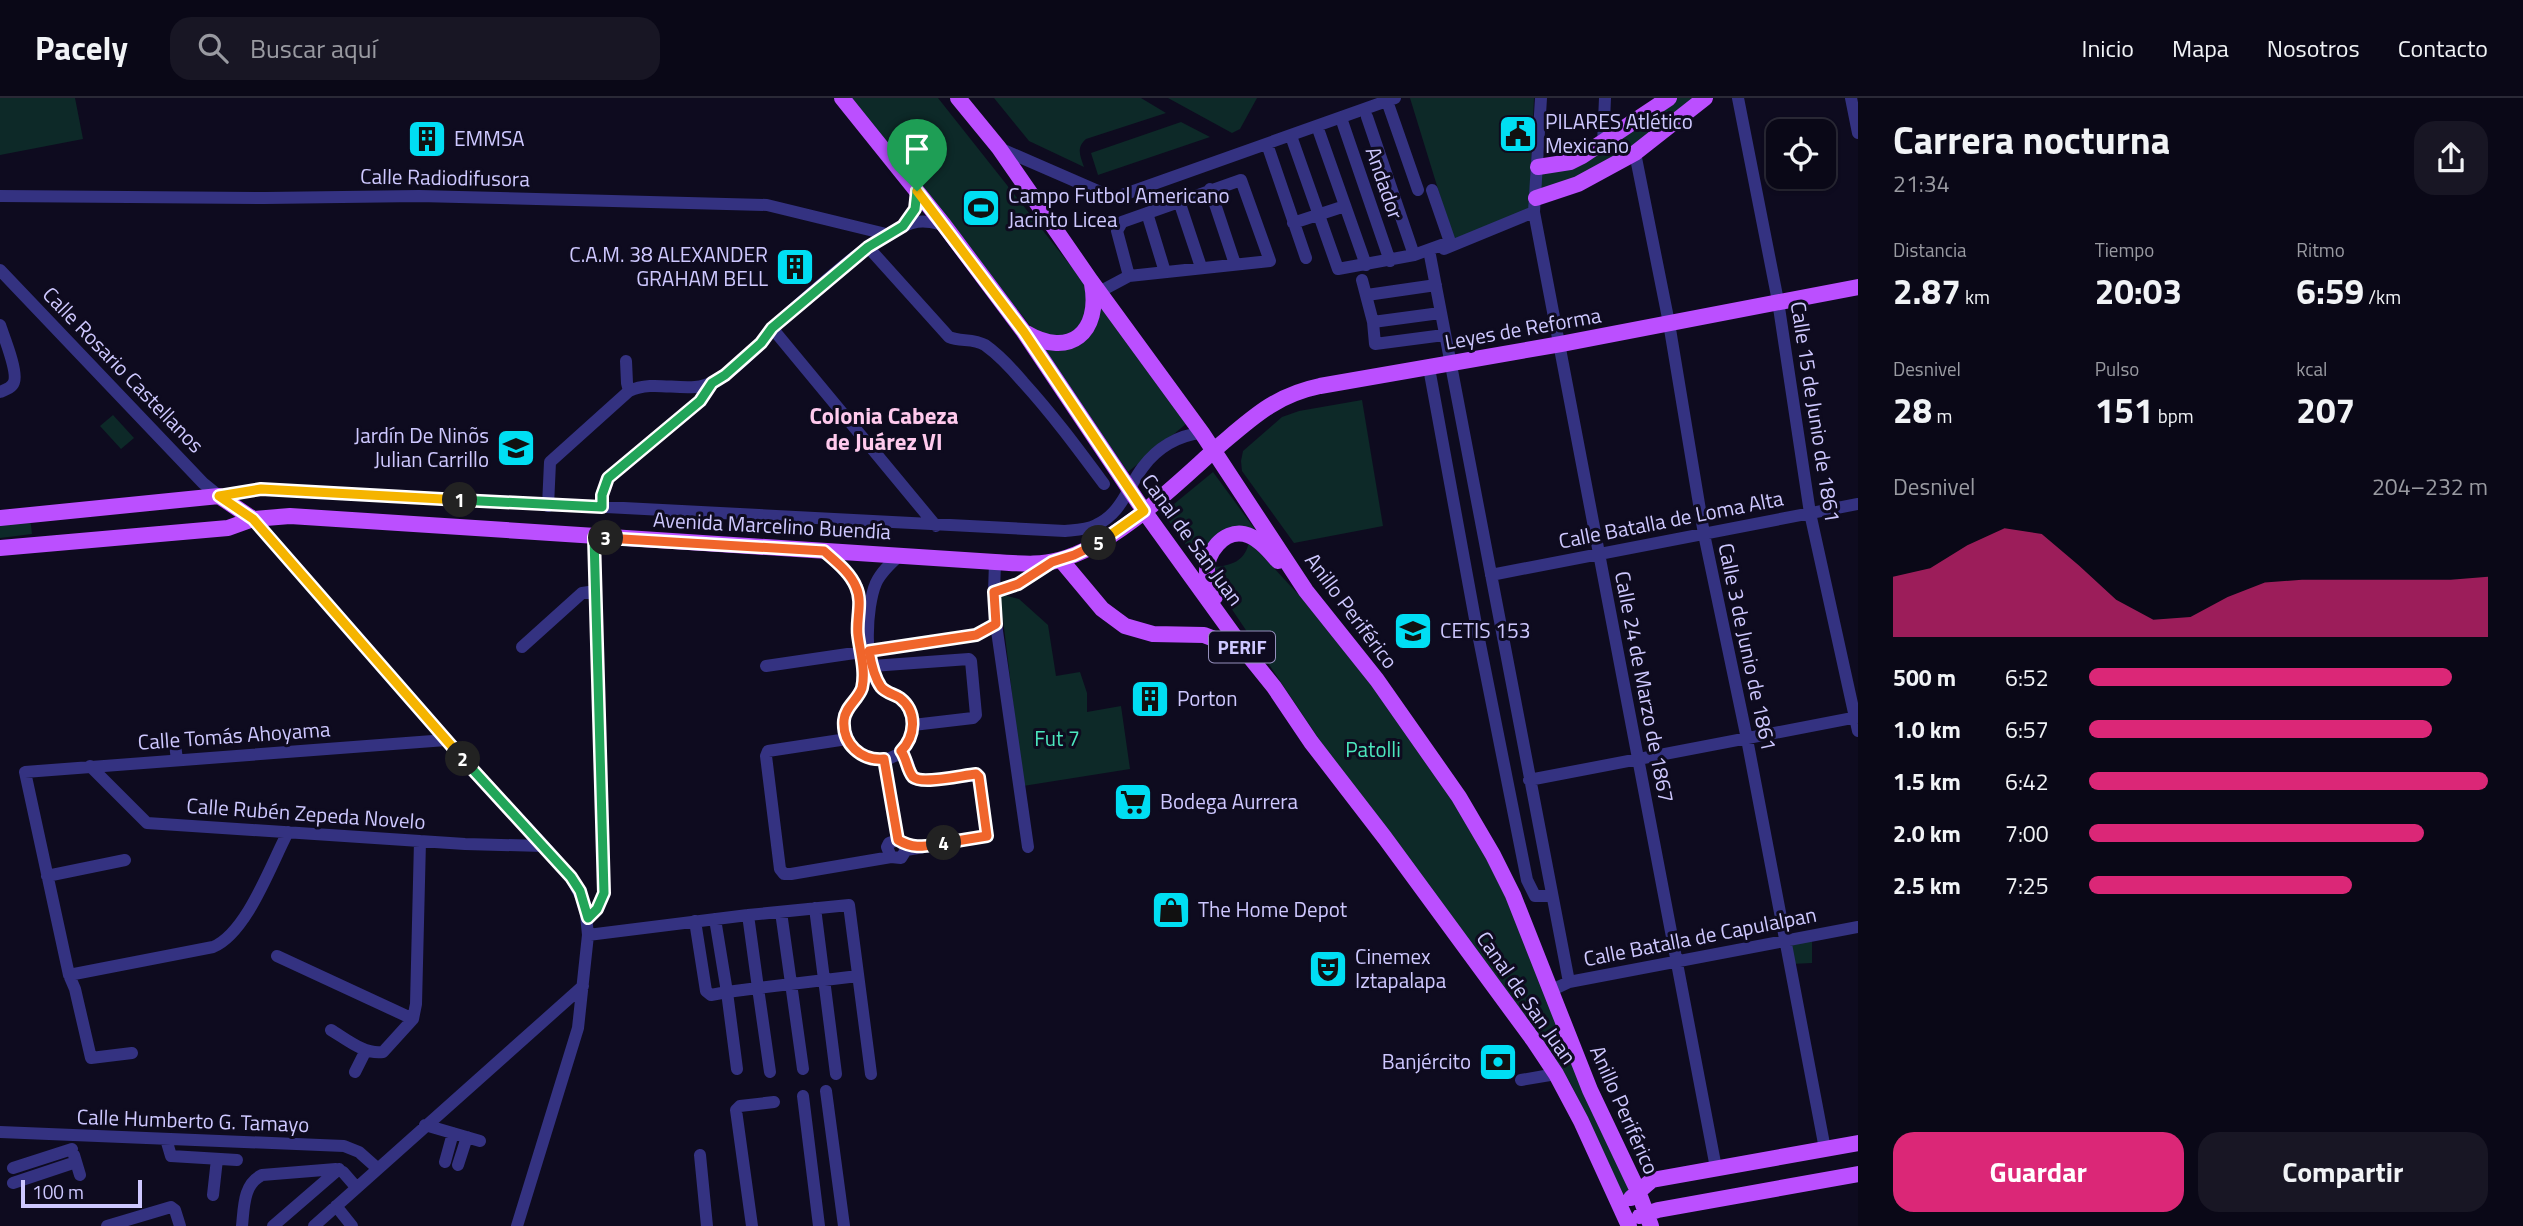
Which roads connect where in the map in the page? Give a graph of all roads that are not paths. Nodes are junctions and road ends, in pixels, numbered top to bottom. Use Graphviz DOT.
graph roads {
  1 [pos="842,98"];
  2 [pos="958,98"];
  3 [pos="1541,98"];
  4 [pos="1605,98"];
  5 [pos="1669,98"];
  6 [pos="1705,98"];
  7 [pos="1738,98"];
  8 [pos="1851,98"];
  9 [pos="1391,100"];
  10 [pos="1654,103"];
  11 [pos="1367,117"];
  12 [pos="1341,118"];
  13 [pos="1317,126"];
  14 [pos="1858,132"];
  15 [pos="1291,136"];
  16 [pos="1267,144"];
  17 [pos="1602,144"];
  18 [pos="999,148"];
  19 [pos="1636,153"];
  20 [pos="1538,167"];
  21 [pos="1210,190"];
  22 [pos="1418,190"];
  23 [pos="1432,190"];
  24 [pos="917,191"];
  25 [pos="0,196"];
  26 [pos="1179,201"];
  27 [pos="1535,205"];
  28 [pos="1345,206"];
  29 [pos="1147,213"];
  30 [pos="1319,215"];
  31 [pos="1293,223"];
  32 [pos="944,225"];
  33 [pos="903,226"];
  34 [pos="887,234"];
  35 [pos="868,247"];
  36 [pos="1430,252"];
  37 [pos="1415,255"];
  38 [pos="1306,258"];
  39 [pos="1390,261"];
  40 [pos="1235,264"];
  41 [pos="1366,265"];
  42 [pos="1201,267"];
  43 [pos="0,270"];
  44 [pos="1165,272"];
  45 [pos="1129,276"];
  46 [pos="1362,280"];
  47 [pos="1436,285"];
  48 [pos="1095,287"];
  49 [pos="1858,287"];
  50 [pos="1367,295"];
  51 [pos="1778,301"];
  52 [pos="1440,313"];
  53 [pos="1373,322"];
  54 [pos="1670,323"];
  55 [pos="0,325"];
  56 [pos="772,328"];
  57 [pos="1024,332"];
  58 [pos="1444,335"];
  59 [pos="1561,344"];
  60 [pos="4,353"];
  61 [pos="626,361"];
  62 [pos="1450,364"];
  63 [pos="1429,368"];
  64 [pos="712,383"];
  65 [pos="629,391"];
  66 [pos="0,392"];
  67 [pos="1202,433"];
  68 [pos="1214,451"];
  69 [pos="1104,484"];
  70 [pos="1130,491"];
  71 [pos="219,496"];
  72 [pos="1858,504"];
  73 [pos="548,506"];
  74 [pos="602,507"];
  75 [pos="1144,511"];
  76 [pos="1810,513"];
  77 [pos="0,518"];
  78 [pos="253,519"];
  79 [pos="936,526"];
  80 [pos="1704,534"];
  81 [pos="594,537"];
  82 [pos="0,548"];
  83 [pos="824,551"];
  84 [pos="1599,554"];
  85 [pos="900,555"];
  86 [pos="1057,561"];
  87 [pos="995,562"];
  88 [pos="1491,575"];
  89 [pos="596,591"];
  90 [pos="1306,591"];
  91 [pos="994,592"];
  92 [pos="996,624"];
  93 [pos="1242,646"];
  94 [pos="522,647"];
  95 [pos="865,651"];
  96 [pos="766,666"];
  97 [pos="872,666"];
  98 [pos="1513,691"];
  99 [pos="1491,695"];
  100 [pos="1857,718"];
  101 [pos="913,725"];
  102 [pos="1858,731"];
  103 [pos="847,738"];
  104 [pos="1747,738"];
  105 [pos="446,740"];
  106 [pos="175,744"];
  107 [pos="901,751"];
  108 [pos="884,759"];
  109 [pos="1639,759"];
  110 [pos="177,760"];
  111 [pos="90,766"];
  112 [pos="1530,779"];
  113 [pos="288,832"];
  114 [pos="420,841"];
  115 [pos="544,846"];
  116 [pos="1028,846"];
  117 [pos="897,847"];
  118 [pos="125,860"];
  119 [pos="47,876"];
  120 [pos="1551,896"];
  121 [pos="815,908"];
  122 [pos="781,912"];
  123 [pos="748,915"];
  124 [pos="588,918"];
  125 [pos="715,919"];
  126 [pos="695,921"];
  127 [pos="1858,927"];
  128 [pos="588,935"];
  129 [pos="1787,941"];
  130 [pos="277,956"];
  131 [pos="1677,962"];
  132 [pos="69,975"];
  133 [pos="858,976"];
  134 [pos="824,980"];
  135 [pos="1569,982"];
  136 [pos="791,985"];
  137 [pos="583,986"];
  138 [pos="758,988"];
  139 [pos="1552,990"];
  140 [pos="727,992"];
  141 [pos="413,1018"];
  142 [pos="331,1030"];
  143 [pos="366,1050"];
  144 [pos="132,1053"];
  145 [pos="737,1069"];
  146 [pos="803,1069"];
  147 [pos="355,1072"];
  148 [pos="769,1072"];
  149 [pos="836,1074"];
  150 [pos="871,1074"];
  151 [pos="1556,1074"];
  152 [pos="1521,1080"];
  153 [pos="827,1091"];
  154 [pos="803,1096"];
  155 [pos="774,1102"];
  156 [pos="425,1125"];
  157 [pos="0,1132"];
  158 [pos="453,1133"];
  159 [pos="68,1135"];
  160 [pos="166,1139"];
  161 [pos="1858,1143"];
  162 [pos="1825,1149"];
  163 [pos="700,1155"];
  164 [pos="74,1156"];
  165 [pos="217,1159"];
  166 [pos="237,1160"];
  167 [pos="13,1168"];
  168 [pos="377,1168"];
  169 [pos="1716,1168"];
  170 [pos="340,1170"];
  171 [pos="1858,1174"];
  172 [pos="80,1175"];
  173 [pos="13,1183"];
  174 [pos="356,1186"];
  175 [pos="1638,1191"];
  176 [pos="213,1195"];
  177 [pos="336,1206"];
  178 [pos="1626,1218"];
  179 [pos="1649,1220"];
  180 [pos="107,1226"];
  181 [pos="180,1226"];
  182 [pos="242,1226"];
  183 [pos="272,1226"];
  184 [pos="314,1226"];
  185 [pos="352,1226"];
  186 [pos="517,1226"];
  187 [pos="707,1226"];
  188 [pos="752,1226"];
  189 [pos="819,1226"];
  190 [pos="844,1226"];
  1 -- 24 [label="main road, Canal de San Juan / PERIF"];
  2 -- 18 [label="main road, Anillo Periférico"];
  3 -- 20 [label="street, Calle 24 de Marzo de 1867"];
  4 -- 17 [label="street"];
  5 -- 10 [label="main road"];
  6 -- 19 [label="main road"];
  7 -- 51 [label="street, Calle 15 de Junio de 1861"];
  8 -- 14 [label="street"];
  9 -- 12 [label="street"];
  9 -- 22 [label="street, Andador"];
  10 -- 17 [label="main road"];
  11 -- 37 [label="street, Andador"];
  12 -- 13 [label="street"];
  12 -- 39 [label="street, Andador"];
  13 -- 15 [label="street"];
  13 -- 28 [label="street"];
  15 -- 16 [label="street"];
  15 -- 30 [label="street, Andador"];
  16 -- 18 [label="street"];
  16 -- 31 [label="street"];
  17 -- 20 [label="main road"];
  18 -- 48 [label="main road, Anillo Periférico"];
  19 -- 27 [label="main road"];
  19 -- 54 [label="street, Calle 3 de Junio de 1861"];
  20 -- 27 [label="street, Calle 24 de Marzo de 1867"];
  21 -- 26 [label="street"];
  21 -- 40 [label="street"];
  21 -- 40 [label="street"];
  23 -- 36 [label="street, Andador"];
  24 -- 32 [label="main road, Canal de San Juan / PERIF"];
  24 -- 33 [label="street"];
  25 -- 34 [label="street, Calle Radiodifusora"];
  26 -- 29 [label="street"];
  26 -- 42 [label="street"];
  27 -- 36 [label="street"];
  27 -- 59 [label="street, Calle 24 de Marzo de 1867"];
  28 -- 30 [label="street"];
  28 -- 41 [label="street"];
  29 -- 44 [label="street"];
  29 -- 45 [label="street"];
  30 -- 31 [label="street"];
  30 -- 41 [label="street, Andador"];
  31 -- 38 [label="street"];
  32 -- 33 [label="street"];
  32 -- 57 [label="main road, Canal de San Juan / PERIF"];
  33 -- 34 [label="street"];
  34 -- 35 [label="street"];
  35 -- 56 [label="street"];
  35 -- 69 [label="street"];
  36 -- 37 [label="street, Andador"];
  36 -- 47 [label="street"];
  37 -- 39 [label="street, Andador"];
  39 -- 41 [label="street, Andador"];
  40 -- 42 [label="street"];
  42 -- 44 [label="street"];
  43 -- 71 [label="street, Calle Rosario Castellanos"];
  44 -- 45 [label="street"];
  45 -- 48 [label="street"];
  46 -- 50 [label="street"];
  47 -- 50 [label="street"];
  47 -- 52 [label="street"];
  48 -- 57 [label="main road"];
  48 -- 67 [label="main road, Anillo Periférico"];
  49 -- 51 [label="main road, Leyes de Reforma"];
  50 -- 53 [label="street"];
  51 -- 54 [label="main road, Leyes de Reforma"];
  51 -- 76 [label="street, Calle 15 de Junio de 1861"];
  52 -- 53 [label="street"];
  52 -- 58 [label="street"];
  53 -- 58 [label="street"];
  54 -- 59 [label="main road, Leyes de Reforma"];
  54 -- 80 [label="street, Calle 3 de Junio de 1861"];
  55 -- 60 [label="street"];
  56 -- 64 [label="street"];
  56 -- 79 [label="street"];
  57 -- 70 [label="main road, Canal de San Juan / PERIF"];
  58 -- 62 [label="street"];
  59 -- 62 [label="main road, Leyes de Reforma"];
  59 -- 84 [label="street, Calle 24 de Marzo de 1867"];
  60 -- 66 [label="street"];
  61 -- 65 [label="street"];
  62 -- 63 [label="main road, Leyes de Reforma"];
  62 -- 88 [label="street"];
  63 -- 68 [label="main road, Leyes de Reforma"];
  63 -- 99 [label="street"];
  64 -- 65 [label="street"];
  64 -- 74 [label="street"];
  65 -- 73 [label="street"];
  67 -- 68 [label="main road, Anillo Periférico"];
  67 -- 70 [label="street, Avenida Marcelino Buendía"];
  68 -- 75 [label="main road, Avenida Marcelino Buendía"];
  68 -- 90 [label="main road, Anillo Periférico"];
  70 -- 75 [label="main road, Canal de San Juan / PERIF"];
  70 -- 79 [label="street, Avenida Marcelino Buendía"];
  71 -- 73 [label="street, Avenida Marcelino Buendía"];
  71 -- 77 [label="main road, Avenida Marcelino Buendía"];
  71 -- 78 [label="main road"];
  72 -- 76 [label="street, Calle Batalla de Loma Alta"];
  73 -- 74 [label="street, Avenida Marcelino Buendía"];
  74 -- 79 [label="street, Avenida Marcelino Buendía"];
  75 -- 86 [label="main road, Avenida Marcelino Buendía"];
  75 -- 93 [label="main road, Canal de San Juan / PERIF"];
  76 -- 80 [label="street, Calle Batalla de Loma Alta"];
  76 -- 100 [label="street, Calle 15 de Junio de 1861"];
  78 -- 81 [label="main road, Avenida Marcelino Buendía"];
  78 -- 82 [label="main road, Avenida Marcelino Buendía"];
  78 -- 105 [label="street"];
  80 -- 84 [label="street, Calle Batalla de Loma Alta"];
  80 -- 104 [label="street, Calle 3 de Junio de 1861"];
  81 -- 83 [label="main road, Avenida Marcelino Buendía"];
  81 -- 89 [label="street"];
  83 -- 85 [label="main road, Avenida Marcelino Buendía"];
  83 -- 95 [label="street"];
  84 -- 88 [label="street, Calle Batalla de Loma Alta"];
  84 -- 109 [label="street, Calle 24 de Marzo de 1867"];
  85 -- 87 [label="main road, Avenida Marcelino Buendía"];
  85 -- 95 [label="street"];
  86 -- 87 [label="main road, Avenida Marcelino Buendía"];
  86 -- 91 [label="street"];
  86 -- 93 [label="main road"];
  87 -- 91 [label="street"];
  88 -- 98 [label="street"];
  89 -- 94 [label="street"];
  89 -- 124 [label="street"];
  90 -- 93 [label="main road"];
  90 -- 139 [label="main road, Anillo Periférico"];
  91 -- 92 [label="street"];
  92 -- 95 [label="street"];
  92 -- 116 [label="street"];
  93 -- 151 [label="main road, Canal de San Juan / PERIF"];
  95 -- 96 [label="street"];
  95 -- 97 [label="street"];
  95 -- 103 [label="street"];
  97 -- 101 [label="street"];
  97 -- 101 [label="street"];
  98 -- 99 [label="street"];
  98 -- 112 [label="street"];
  99 -- 120 [label="street"];
  100 -- 102 [label="street, Calle 15 de Junio de 1861"];
  100 -- 104 [label="street"];
  101 -- 107 [label="street"];
  103 -- 108 [label="street"];
  103 -- 117 [label="street"];
  104 -- 109 [label="street"];
  104 -- 129 [label="street, Calle 3 de Junio de 1861"];
  105 -- 110 [label="street, Calle Tomás Ahoyama"];
  105 -- 115 [label="street"];
  106 -- 110 [label="street"];
  107 -- 108 [label="street"];
  107 -- 117 [label="street"];
  108 -- 117 [label="street"];
  109 -- 112 [label="street"];
  109 -- 131 [label="street, Calle 24 de Marzo de 1867"];
  110 -- 111 [label="street, Calle Tomás Ahoyama"];
  111 -- 113 [label="street, Calle Rubén Zepeda Novelo"];
  111 -- 119 [label="street, Calle Tomás Ahoyama"];
  112 -- 120 [label="street"];
  113 -- 114 [label="street, Calle Rubén Zepeda Novelo"];
  113 -- 132 [label="street"];
  114 -- 115 [label="street, Calle Rubén Zepeda Novelo"];
  114 -- 141 [label="street"];
  115 -- 124 [label="street"];
  118 -- 119 [label="street"];
  119 -- 132 [label="street"];
  120 -- 135 [label="street"];
  121 -- 122 [label="street"];
  121 -- 133 [label="street"];
  121 -- 134 [label="street"];
  122 -- 123 [label="street"];
  122 -- 136 [label="street"];
  123 -- 125 [label="street"];
  123 -- 138 [label="street"];
  124 -- 128 [label="street"];
  125 -- 126 [label="street"];
  125 -- 140 [label="street"];
  126 -- 128 [label="street"];
  126 -- 140 [label="street"];
  127 -- 129 [label="street, Calle Batalla de Capulalpan"];
  128 -- 137 [label="street"];
  129 -- 131 [label="street, Calle Batalla de Capulalpan"];
  129 -- 162 [label="street, Calle 3 de Junio de 1861"];
  130 -- 141 [label="street"];
  131 -- 135 [label="street, Calle Batalla de Capulalpan"];
  131 -- 169 [label="street, Calle 24 de Marzo de 1867"];
  132 -- 144 [label="street"];
  133 -- 134 [label="street"];
  133 -- 150 [label="street"];
  134 -- 136 [label="street"];
  134 -- 149 [label="street"];
  135 -- 139 [label="street, Calle Batalla de Capulalpan"];
  136 -- 138 [label="street"];
  136 -- 146 [label="street"];
  137 -- 156 [label="street"];
  137 -- 186 [label="street"];
  138 -- 140 [label="street"];
  138 -- 148 [label="street"];
  139 -- 175 [label="main road, Anillo Periférico"];
  140 -- 145 [label="street"];
  141 -- 143 [label="street"];
  142 -- 143 [label="street"];
  143 -- 147 [label="street"];
  151 -- 152 [label="street"];
  151 -- 178 [label="main road, Canal de San Juan / PERIF"];
  153 -- 190 [label="street"];
  154 -- 189 [label="street"];
  155 -- 188 [label="street"];
  156 -- 158 [label="street"];
  156 -- 168 [label="street"];
  157 -- 159 [label="street, Calle Humberto G. Tamayo"];
  158 -- 158 [label="street"];
  159 -- 160 [label="street, Calle Humberto G. Tamayo"];
  159 -- 164 [label="street"];
  160 -- 165 [label="street"];
  160 -- 168 [label="street, Calle Humberto G. Tamayo"];
  161 -- 162 [label="main road"];
  162 -- 169 [label="main road"];
  163 -- 187 [label="street"];
  164 -- 167 [label="street"];
  164 -- 172 [label="street"];
  164 -- 173 [label="street"];
  165 -- 166 [label="street"];
  165 -- 176 [label="street"];
  168 -- 174 [label="street"];
  169 -- 175 [label="main road"];
  170 -- 174 [label="street"];
  170 -- 182 [label="street"];
  170 -- 183 [label="street"];
  171 -- 179 [label="main road"];
  174 -- 177 [label="street"];
  175 -- 178 [label="main road"];
  175 -- 179 [label="main road"];
  177 -- 184 [label="street"];
  177 -- 185 [label="street"];
  178 -- 179 [label="main road"];
  180 -- 181 [label="street"];
}
